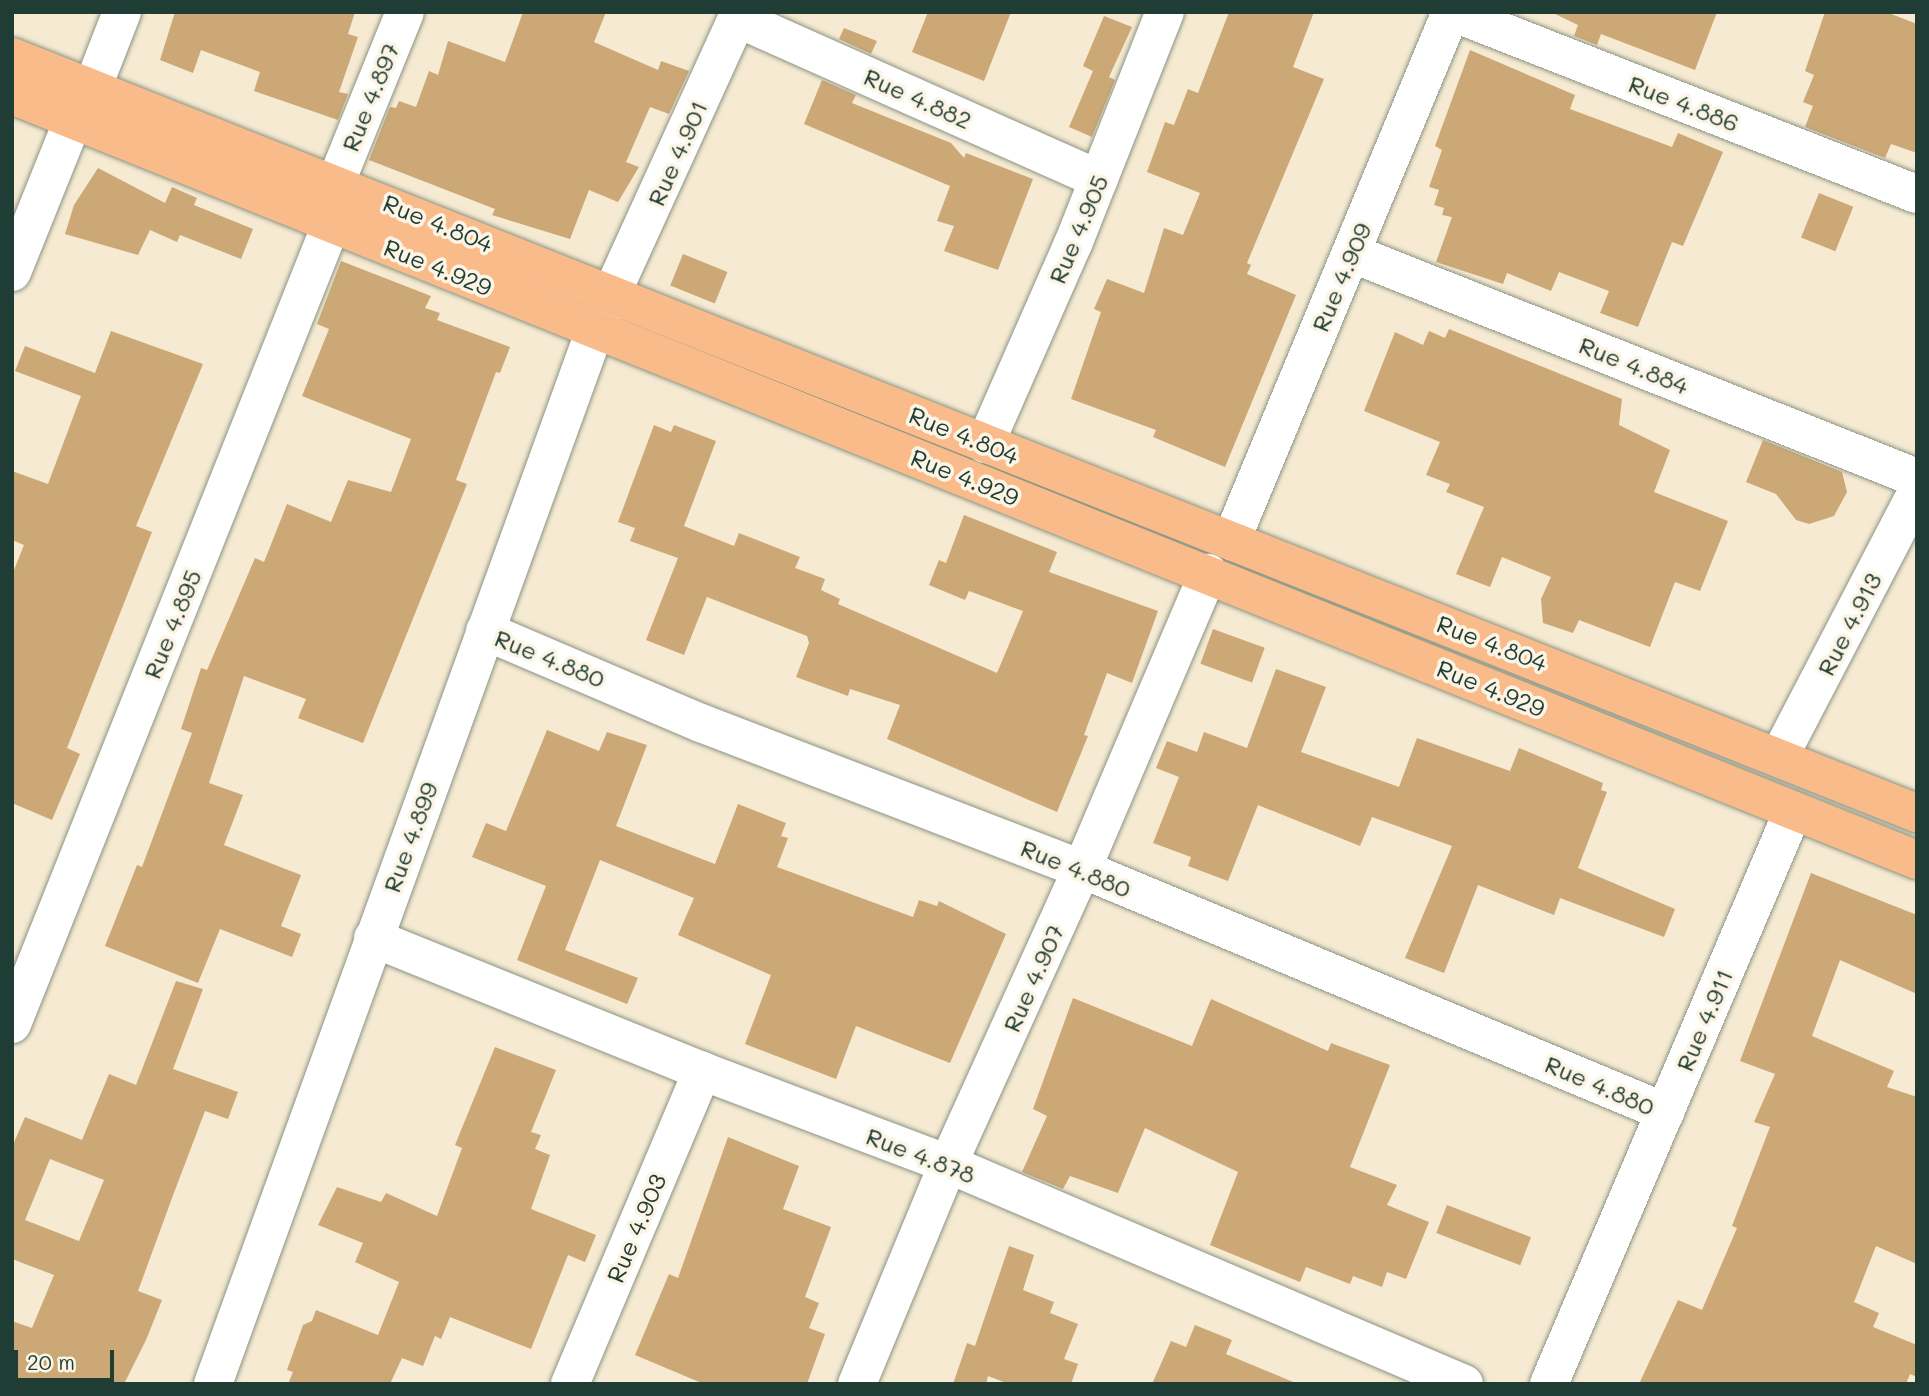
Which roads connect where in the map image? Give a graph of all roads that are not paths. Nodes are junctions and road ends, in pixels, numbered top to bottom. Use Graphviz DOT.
graph roads {
  1 [pos="122,12"];
  2 [pos="405,12"];
  3 [pos="1165,12"];
  4 [pos="1452,12"];
  5 [pos="738,15"];
  6 [pos="12,57"];
  7 [pos="12,95"];
  8 [pos="83,105"];
  9 [pos="1099,178"];
  10 [pos="336,182"];
  11 [pos="1917,194"];
  12 [pos="331,225"];
  13 [pos="1351,253"];
  14 [pos="12,272"];
  15 [pos="615,294"];
  16 [pos="595,330"];
  17 [pos="985,444"];
  18 [pos="1917,478"];
  19 [pos="1917,492"];
  20 [pos="1231,541"];
  21 [pos="1208,573"];
  22 [pos="485,631"];
  23 [pos="1780,755"];
  24 [pos="1793,811"];
  25 [pos="1917,813"];
  26 [pos="1917,860"];
  27 [pos="1082,869"];
  28 [pos="373,938"];
  29 [pos="12,1024"];
  30 [pos="702,1071"];
  31 [pos="1665,1112"];
  32 [pos="948,1164"];
  33 [pos="213,1384"];
  34 [pos="570,1384"];
  35 [pos="857,1384"];
  36 [pos="1464,1384"];
  37 [pos="1549,1384"];
  1 -- 8 [label="street"];
  2 -- 10 [label="street, Rue 4.897"];
  3 -- 9 [label="street, Rue 4.905"];
  4 -- 11 [label="street, Rue 4.886"];
  4 -- 13 [label="street, Rue 4.909"];
  5 -- 9 [label="street, Rue 4.882"];
  5 -- 15 [label="street, Rue 4.901"];
  6 -- 8 [label="main road, Rue 4.804"];
  7 -- 8 [label="main road, Rue 4.929"];
  8 -- 10 [label="main road, Rue 4.804"];
  8 -- 12 [label="main road, Rue 4.929"];
  8 -- 14 [label="street"];
  9 -- 17 [label="street, Rue 4.905"];
  10 -- 15 [label="main road, Rue 4.804"];
  12 -- 16 [label="main road, Rue 4.929"];
  12 -- 29 [label="street, Rue 4.895"];
  13 -- 18 [label="street, Rue 4.884"];
  13 -- 20 [label="street, Rue 4.909"];
  15 -- 16 [label="street, Rue 4.899"];
  15 -- 17 [label="main road, Rue 4.804"];
  16 -- 21 [label="main road, Rue 4.929"];
  16 -- 22 [label="street, Rue 4.899"];
  17 -- 20 [label="main road, Rue 4.804"];
  19 -- 23 [label="street, Rue 4.913"];
  20 -- 23 [label="main road, Rue 4.804"];
  21 -- 24 [label="main road, Rue 4.929"];
  21 -- 27 [label="street, Rue 4.907"];
  22 -- 27 [label="street, Rue 4.880"];
  22 -- 28 [label="street, Rue 4.899"];
  23 -- 25 [label="main road, Rue 4.804"];
  24 -- 26 [label="main road, Rue 4.929"];
  24 -- 31 [label="street, Rue 4.911"];
  27 -- 31 [label="street, Rue 4.880"];
  27 -- 32 [label="street, Rue 4.907"];
  28 -- 30 [label="street, Rue 4.878"];
  28 -- 33 [label="street, Rue 4.899"];
  30 -- 32 [label="street, Rue 4.878"];
  30 -- 34 [label="street, Rue 4.903"];
  31 -- 37 [label="street, Rue 4.911"];
  32 -- 35 [label="street, Rue 4.907"];
  32 -- 36 [label="street, Rue 4.878"];
}
